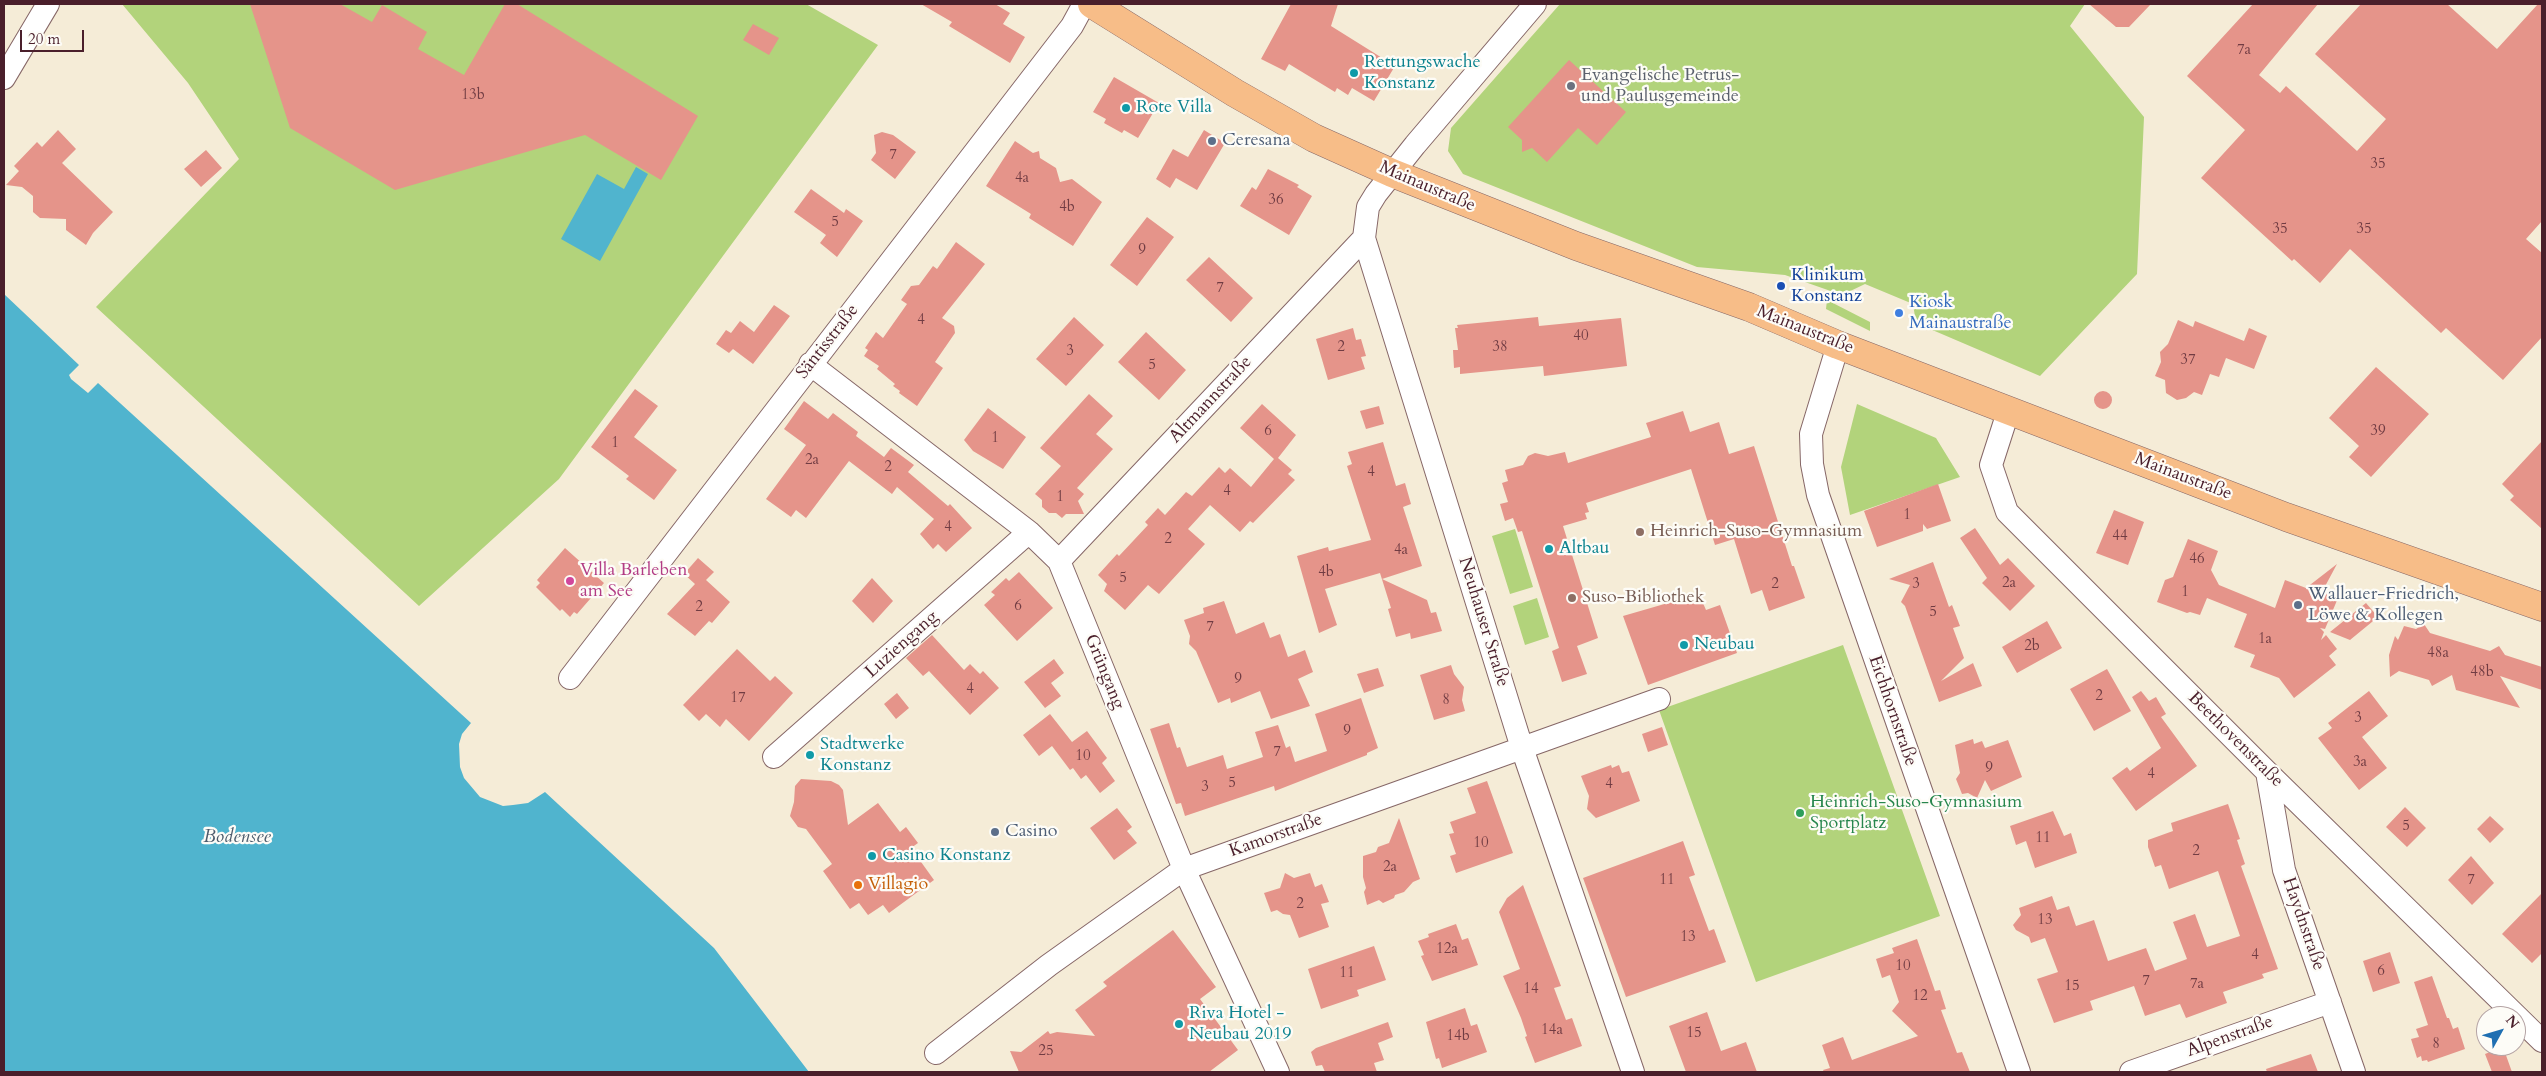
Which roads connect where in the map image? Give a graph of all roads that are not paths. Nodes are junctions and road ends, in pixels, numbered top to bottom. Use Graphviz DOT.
graph roads {
  1 [pos="48,4"];
  2 [pos="1084,4"];
  3 [pos="1092,4"];
  4 [pos="1535,4"];
  5 [pos="4,78"];
  6 [pos="1392,173"];
  7 [pos="1364,238"];
  8 [pos="1838,344"];
  9 [pos="810,364"];
  10 [pos="2010,409"];
  11 [pos="1030,532"];
  12 [pos="1059,561"];
  13 [pos="2542,607"];
  14 [pos="570,678"];
  15 [pos="1659,699"];
  16 [pos="1522,748"];
  17 [pos="774,757"];
  18 [pos="2267,772"];
  19 [pos="1184,869"];
  20 [pos="2330,1002"];
  21 [pos="2542,1041"];
  22 [pos="936,1053"];
  23 [pos="1278,1072"];
  24 [pos="1633,1072"];
  25 [pos="2019,1072"];
  26 [pos="2131,1072"];
  27 [pos="2354,1072"];
  1 -- 5 [label="street"];
  2 -- 9 [label="street, Säntisstraße"];
  3 -- 6 [label="main road, Mainaustraße"];
  4 -- 6 [label="street, Neuhauser Straße"];
  6 -- 7 [label="street, Neuhauser Straße"];
  6 -- 8 [label="main road, Mainaustraße"];
  7 -- 12 [label="street, Altmannstraße"];
  7 -- 16 [label="street, Neuhauser Straße"];
  8 -- 10 [label="main road, Mainaustraße"];
  8 -- 25 [label="street, Eichhornstraße"];
  9 -- 11 [label="street, Grüngang"];
  9 -- 14 [label="street, Säntisstraße"];
  10 -- 13 [label="main road, Mainaustraße"];
  10 -- 18 [label="street, Beethovenstraße"];
  11 -- 12 [label="street, Grüngang"];
  11 -- 17 [label="street, Luziengang"];
  12 -- 19 [label="street, Grüngang"];
  15 -- 16 [label="street, Kamorstraße"];
  16 -- 19 [label="street, Kamorstraße"];
  16 -- 24 [label="street, Neuhauser Straße"];
  18 -- 20 [label="street, Haydnstraße"];
  18 -- 21 [label="street, Beethovenstraße"];
  19 -- 22 [label="street, Kamorstraße"];
  19 -- 23 [label="street, Grüngang"];
  20 -- 26 [label="street, Alpenstraße"];
  20 -- 27 [label="street, Haydnstraße"];
}
